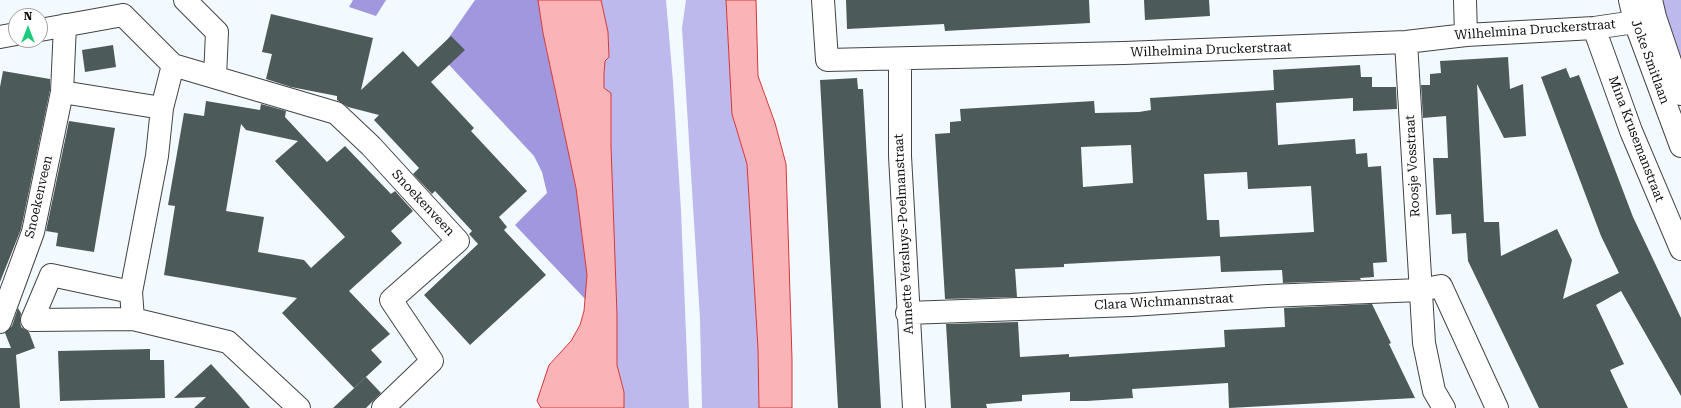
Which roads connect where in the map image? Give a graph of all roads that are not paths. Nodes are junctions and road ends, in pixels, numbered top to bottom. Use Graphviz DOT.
graph roads {
  1 [pos="185,0"];
  2 [pos="823,0"];
  3 [pos="1465,0"];
  4 [pos="1630,0"];
  5 [pos="122,7"];
  6 [pos="1647,13"];
  7 [pos="65,25"];
  8 [pos="48,28"];
  9 [pos="1594,28"];
  10 [pos="1466,35"];
  11 [pos="1406,42"];
  12 [pos="900,59"];
  13 [pos="174,65"];
  14 [pos="215,77"];
  15 [pos="62,92"];
  16 [pos="1681,94"];
  17 [pos="162,108"];
  18 [pos="1681,146"];
  19 [pos="1681,249"];
  20 [pos="1420,290"];
  21 [pos="131,292"];
  22 [pos="907,313"];
  23 [pos="133,319"];
  24 [pos="0,322"];
  25 [pos="388,406"];
  26 [pos="299,408"];
  27 [pos="914,408"];
  28 [pos="1444,408"];
  29 [pos="1497,408"];
  1 -- 14 [label="street"];
  2 -- 12 [label="street, Wilhelmina Druckerstraat"];
  3 -- 10 [label="street"];
  4 -- 6 [label="street, Joke Smitlaan"];
  5 -- 7 [label="street"];
  5 -- 13 [label="street, Snoekenveen"];
  6 -- 9 [label="street, Wilhelmina Druckerstraat"];
  6 -- 16 [label="street, Joke Smitlaan"];
  6 -- 18 [label="street, Joke Smitlaan"];
  7 -- 8 [label="street"];
  7 -- 15 [label="street, Snoekenveen"];
  9 -- 10 [label="street, Wilhelmina Druckerstraat"];
  9 -- 19 [label="street, Mina Krusemanstraat"];
  10 -- 11 [label="street, Wilhelmina Druckerstraat"];
  11 -- 12 [label="street, Wilhelmina Druckerstraat"];
  11 -- 20 [label="street, Roosje Vosstraat"];
  12 -- 22 [label="street, Annette Versluys-Poelmanstraat"];
  13 -- 14 [label="street, Snoekenveen"];
  13 -- 17 [label="street"];
  14 -- 25 [label="street, Snoekenveen"];
  15 -- 17 [label="street"];
  15 -- 24 [label="street, Snoekenveen"];
  17 -- 21 [label="street"];
  20 -- 22 [label="street, Clara Wichmannstraat"];
  20 -- 28 [label="street, Roosje Vosstraat"];
  20 -- 29 [label="street"];
  21 -- 23 [label="street"];
  21 -- 23 [label="street"];
  22 -- 27 [label="street, Annette Versluys-Poelmanstraat"];
  23 -- 26 [label="street"];
}
